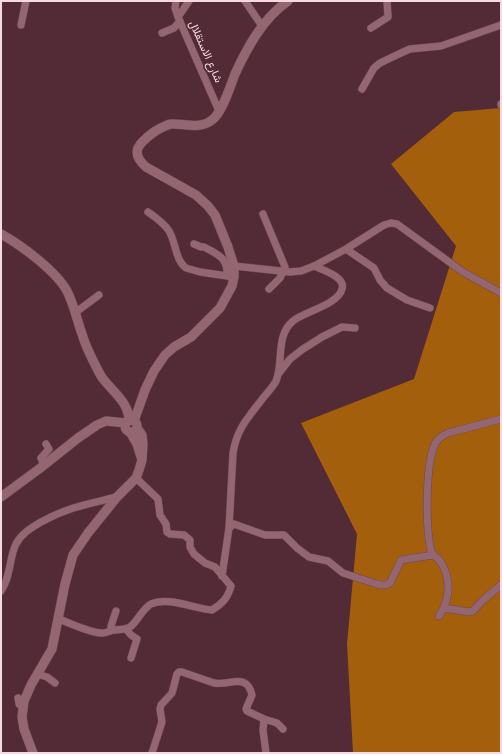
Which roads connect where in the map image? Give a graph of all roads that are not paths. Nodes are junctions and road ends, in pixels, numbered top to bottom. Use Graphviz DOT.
graph roads {
  1 [pos="26,1"];
  2 [pos="176,1"];
  3 [pos="189,1"];
  4 [pos="246,1"];
  5 [pos="288,1"];
  6 [pos="387,1"];
  7 [pos="179,19"];
  8 [pos="21,25"];
  9 [pos="501,25"];
  10 [pos="262,26"];
  11 [pos="372,28"];
  12 [pos="162,33"];
  13 [pos="362,89"];
  14 [pos="219,112"];
  15 [pos="148,212"];
  16 [pos="263,214"];
  17 [pos="1,234"];
  18 [pos="194,244"];
  19 [pos="346,249"];
  20 [pos="234,266"];
  21 [pos="314,266"];
  22 [pos="284,271"];
  23 [pos="230,277"];
  24 [pos="269,289"];
  25 [pos="501,293"];
  26 [pos="99,295"];
  27 [pos="430,308"];
  28 [pos="76,312"];
  29 [pos="355,328"];
  30 [pos="278,375"];
  31 [pos="501,419"];
  32 [pos="130,426"];
  33 [pos="46,444"];
  34 [pos="44,465"];
  35 [pos="136,478"];
  36 [pos="1,497"];
  37 [pos="117,497"];
  38 [pos="228,528"];
  39 [pos="433,555"];
  40 [pos="222,576"];
  41 [pos="501,585"];
  42 [pos="1,591"];
  43 [pos="444,608"];
  44 [pos="116,611"];
  45 [pos="439,616"];
  46 [pos="59,619"];
  47 [pos="126,629"];
  48 [pos="112,630"];
  49 [pos="131,658"];
  50 [pos="37,674"];
  51 [pos="55,683"];
  52 [pos="18,698"];
  53 [pos="22,707"];
  54 [pos="264,719"];
  55 [pos="283,729"];
  56 [pos="33,753"];
  57 [pos="152,753"];
  58 [pos="266,753"];
  1 -- 8 [label="street"];
  2 -- 7 [label="street, شارع الاستقلال"];
  3 -- 7 [label="street"];
  4 -- 10 [label="street"];
  5 -- 10 [label="main road"];
  6 -- 11 [label="street"];
  7 -- 12 [label="street"];
  7 -- 14 [label="street, شارع الاستقلال"];
  9 -- 13 [label="street"];
  10 -- 14 [label="main road"];
  14 -- 20 [label="main road"];
  15 -- 23 [label="street"];
  16 -- 22 [label="street"];
  17 -- 28 [label="main road"];
  18 -- 23 [label="street"];
  19 -- 21 [label="street"];
  19 -- 25 [label="street"];
  19 -- 27 [label="street"];
  20 -- 22 [label="street"];
  20 -- 23 [label="main road"];
  21 -- 22 [label="street"];
  21 -- 30 [label="street"];
  22 -- 24 [label="street"];
  23 -- 32 [label="main road"];
  26 -- 28 [label="street"];
  28 -- 32 [label="main road"];
  29 -- 30 [label="street"];
  30 -- 38 [label="street"];
  31 -- 39 [label="street"];
  32 -- 34 [label="main road"];
  32 -- 35 [label="main road"];
  33 -- 34 [label="street"];
  34 -- 36 [label="main road"];
  35 -- 37 [label="main road"];
  35 -- 40 [label="street"];
  37 -- 42 [label="street"];
  37 -- 46 [label="main road"];
  38 -- 39 [label="street"];
  38 -- 40 [label="street"];
  39 -- 43 [label="street"];
  40 -- 47 [label="street"];
  41 -- 43 [label="street"];
  43 -- 45 [label="street"];
  44 -- 48 [label="street"];
  46 -- 48 [label="street"];
  46 -- 50 [label="main road"];
  47 -- 48 [label="street"];
  47 -- 49 [label="street"];
  50 -- 51 [label="street"];
  50 -- 53 [label="main road"];
  52 -- 53 [label="street"];
  53 -- 56 [label="main road"];
  54 -- 55 [label="street"];
  54 -- 57 [label="street"];
  54 -- 58 [label="street"];
}
